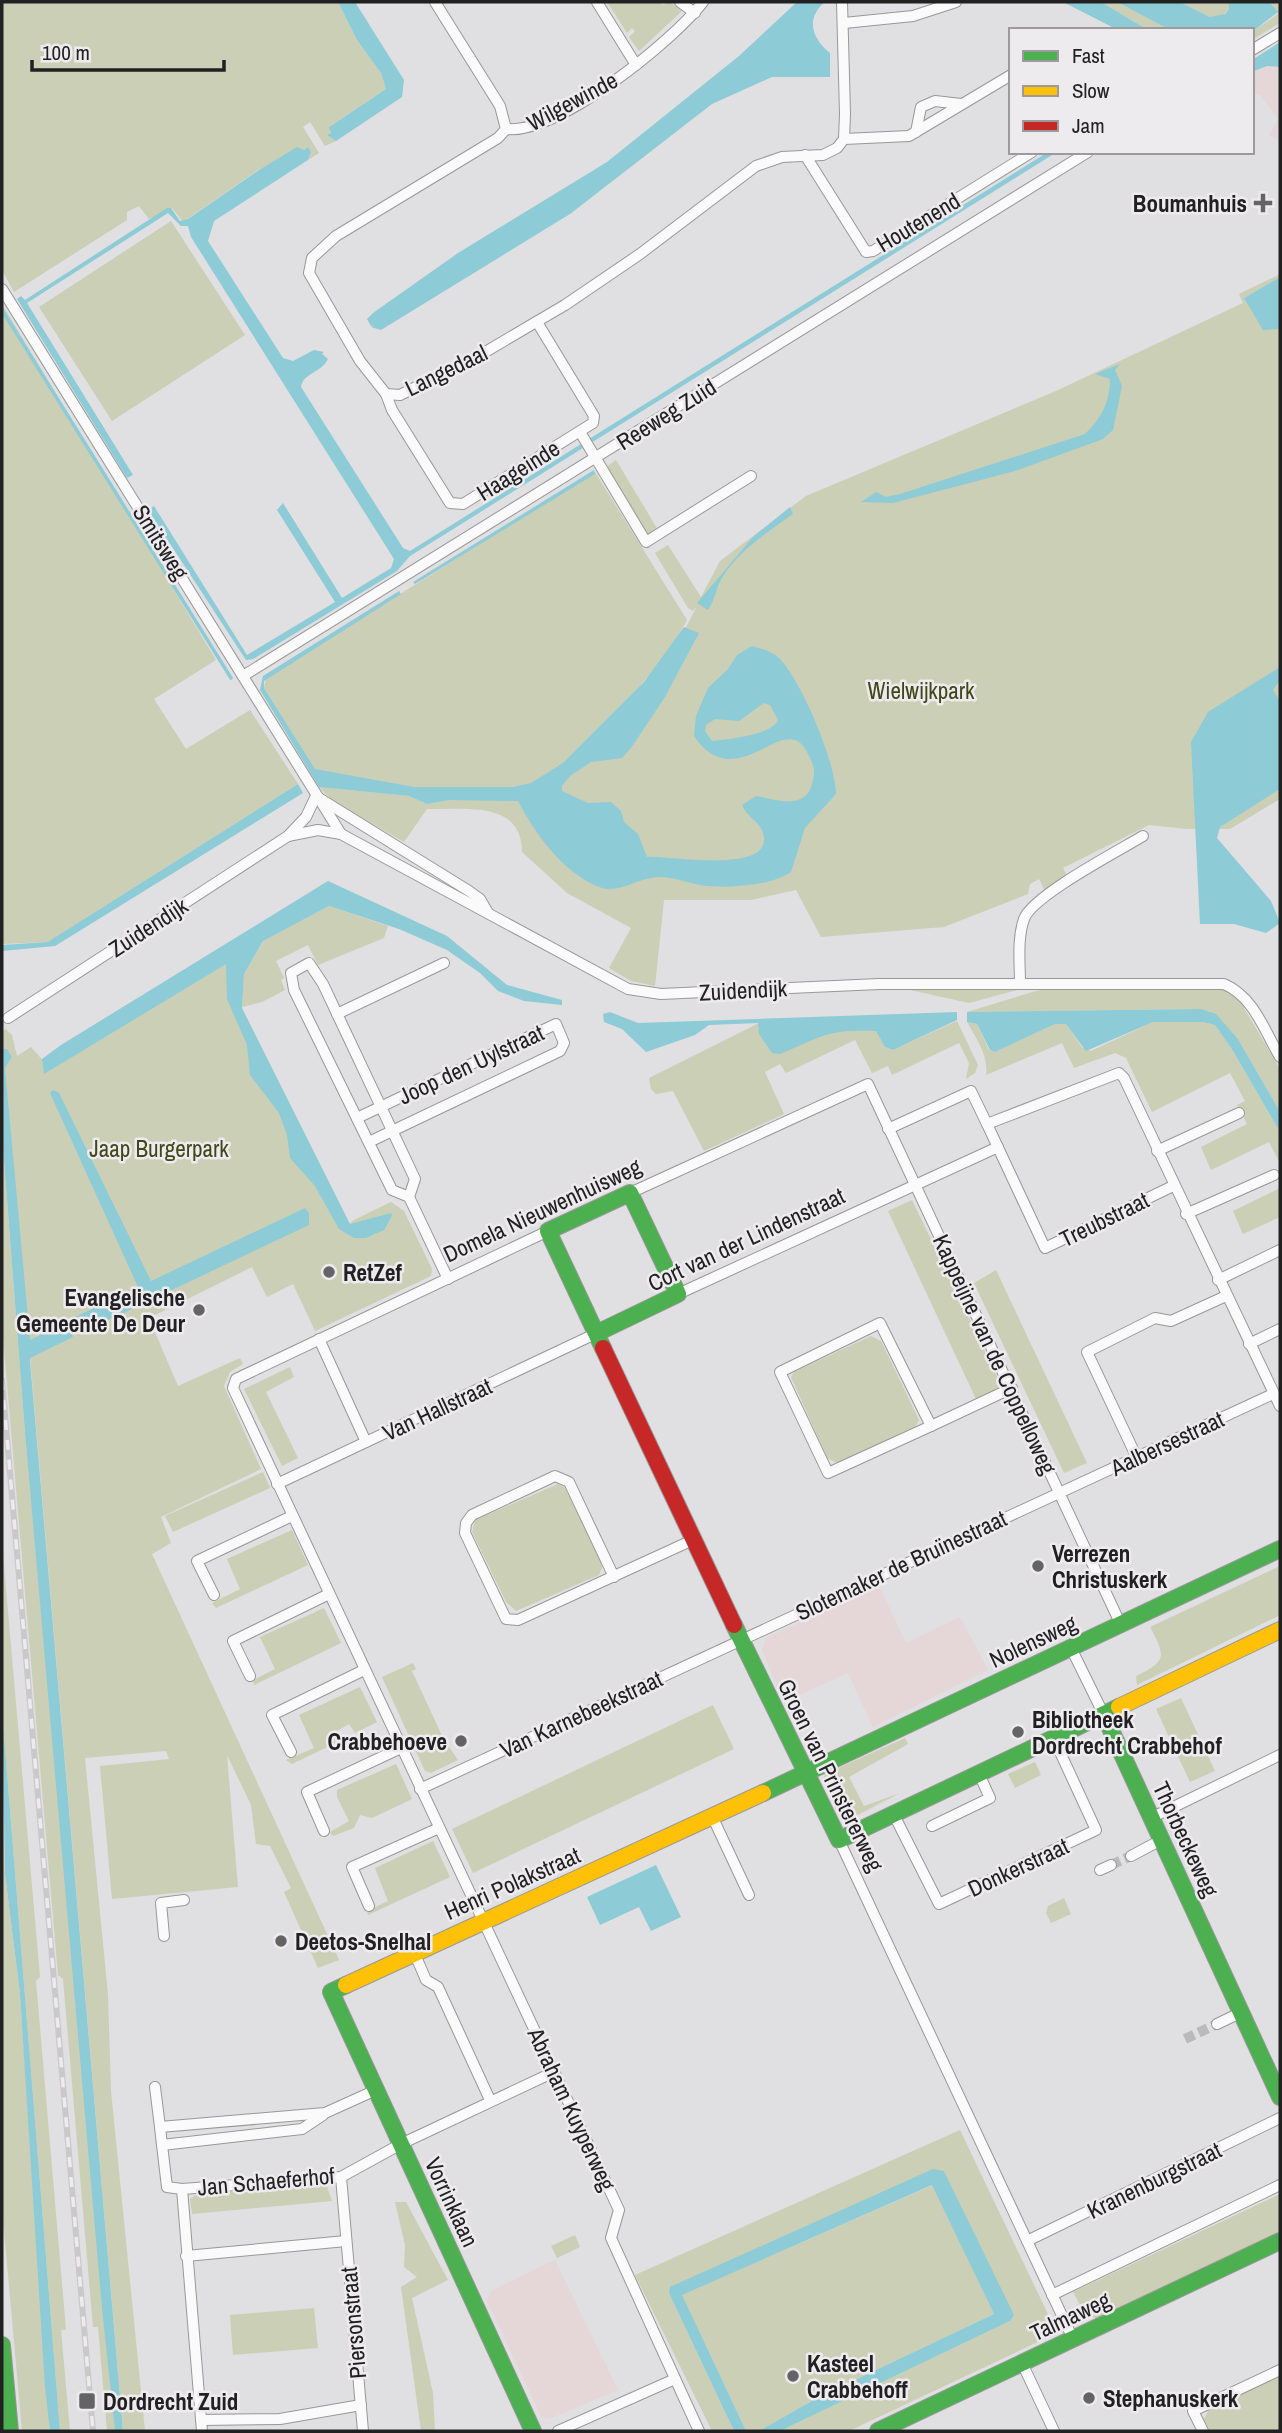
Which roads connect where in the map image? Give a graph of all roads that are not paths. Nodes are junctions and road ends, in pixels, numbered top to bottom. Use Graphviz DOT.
graph roads {
  1 [pos="435,2"];
  2 [pos="597,2"];
  3 [pos="680,2"];
  4 [pos="703,2"];
  5 [pos="842,2"];
  6 [pos="956,2"];
  7 [pos="695,13"];
  8 [pos="844,23"];
  9 [pos="1280,33"];
  10 [pos="1254,49"];
  11 [pos="636,65"];
  12 [pos="1009,76"];
  13 [pos="961,104"];
  14 [pos="506,129"];
  15 [pos="916,132"];
  16 [pos="844,139"];
  17 [pos="1029,154"];
  18 [pos="1085,154"];
  19 [pos="805,155"];
  20 [pos="2,289"];
  21 [pos="537,322"];
  22 [pos="386,394"];
  23 [pos="582,435"];
  24 [pos="593,454"];
  25 [pos="751,476"];
  26 [pos="243,676"];
  27 [pos="316,796"];
  28 [pos="341,834"];
  29 [pos="288,836"];
  30 [pos="1143,836"];
  31 [pos="487,911"];
  32 [pos="444,963"];
  33 [pos="1020,984"];
  34 [pos="337,1014"];
  35 [pos="8,1018"];
  36 [pos="1280,1057"];
  37 [pos="868,1084"];
  38 [pos="382,1106"];
  39 [pos="1239,1113"];
  40 [pos="357,1118"];
  41 [pos="987,1124"];
  42 [pos="888,1129"];
  43 [pos="394,1130"];
  44 [pos="369,1142"];
  45 [pos="998,1147"];
  46 [pos="1157,1151"];
  47 [pos="1274,1175"];
  48 [pos="915,1186"];
  49 [pos="1173,1186"];
  50 [pos="630,1193"];
  51 [pos="409,1197"];
  52 [pos="1186,1214"];
  53 [pos="548,1231"];
  54 [pos="1280,1250"];
  55 [pos="448,1279"];
  56 [pos="1218,1280"];
  57 [pos="678,1294"];
  58 [pos="1226,1296"];
  59 [pos="1280,1329"];
  60 [pos="597,1333"];
  61 [pos="319,1339"];
  62 [pos="1249,1344"];
  63 [pos="236,1379"];
  64 [pos="1012,1388"];
  65 [pos="1273,1394"];
  66 [pos="1280,1406"];
  67 [pos="931,1426"];
  68 [pos="366,1442"];
  69 [pos="1137,1458"];
  70 [pos="277,1484"];
  71 [pos="1060,1491"];
  72 [pos="292,1516"];
  73 [pos="695,1539"];
  74 [pos="1280,1549"];
  75 [pos="614,1577"];
  76 [pos="328,1594"];
  77 [pos="214,1595"];
  78 [pos="1121,1625"];
  79 [pos="1280,1630"];
  80 [pos="741,1639"];
  81 [pos="1071,1648"];
  82 [pos="364,1670"];
  83 [pos="250,1675"];
  84 [pos="1104,1715"];
  85 [pos="1054,1739"];
  86 [pos="401,1748"];
  87 [pos="291,1752"];
  88 [pos="1280,1755"];
  89 [pos="804,1773"];
  90 [pos="979,1774"];
  91 [pos="420,1789"];
  92 [pos="894,1815"];
  93 [pos="712,1816"];
  94 [pos="1151,1818"];
  95 [pos="932,1826"];
  96 [pos="439,1828"];
  97 [pos="324,1831"];
  98 [pos="839,1840"];
  99 [pos="1161,1840"];
  100 [pos="1131,1856"];
  101 [pos="1111,1865"];
  102 [pos="1100,1870"];
  103 [pos="749,1895"];
  104 [pos="184,1900"];
  105 [pos="369,1906"];
  106 [pos="486,1923"];
  107 [pos="164,1936"];
  108 [pos="414,1952"];
  109 [pos="331,1992"];
  110 [pos="1242,2012"];
  111 [pos="1217,2024"];
  112 [pos="554,2072"];
  113 [pos="155,2087"];
  114 [pos="376,2090"];
  115 [pos="1280,2097"];
  116 [pos="490,2100"];
  117 [pos="325,2113"];
  118 [pos="1280,2118"];
  119 [pos="160,2127"];
  120 [pos="401,2144"];
  121 [pos="162,2145"];
  122 [pos="341,2177"];
  123 [pos="1280,2185"];
  124 [pos="182,2189"];
  125 [pos="346,2241"];
  126 [pos="1027,2241"];
  127 [pos="1280,2241"];
  128 [pos="186,2256"];
  129 [pos="1052,2295"];
  130 [pos="1073,2339"];
  131 [pos="2,2346"];
  132 [pos="1022,2363"];
  133 [pos="1280,2370"];
  134 [pos="675,2379"];
  135 [pos="361,2405"];
  136 [pos="281,2419"];
  137 [pos="202,2426"];
  138 [pos="10,2431"];
  139 [pos="282,2431"];
  140 [pos="363,2431"];
  141 [pos="533,2431"];
  142 [pos="558,2431"];
  143 [pos="699,2431"];
  144 [pos="878,2431"];
  145 [pos="1054,2431"];
  146 [pos="1203,2431"];
  1 -- 14 [label="street"];
  2 -- 11 [label="street, Wilgewinde"];
  3 -- 7 [label="street"];
  4 -- 7 [label="street, Wilgewinde"];
  5 -- 8 [label="street"];
  6 -- 8 [label="street"];
  7 -- 11 [label="street, Wilgewinde"];
  8 -- 16 [label="street"];
  9 -- 10 [label="street"];
  11 -- 14 [label="street, Wilgewinde"];
  12 -- 13 [label="street"];
  13 -- 15 [label="street"];
  13 -- 15 [label="street"];
  14 -- 22 [label="street, Langedaal"];
  15 -- 16 [label="street"];
  16 -- 19 [label="street, Langedaal"];
  17 -- 19 [label="street, Houtenend"];
  18 -- 24 [label="street, Reeweg Zuid"];
  19 -- 21 [label="street, Langedaal"];
  20 -- 26 [label="street, Smitsweg"];
  21 -- 22 [label="street, Langedaal"];
  21 -- 23 [label="street, Haageinde"];
  22 -- 23 [label="street, Haageinde"];
  23 -- 24 [label="street"];
  24 -- 25 [label="street"];
  24 -- 26 [label="street, Reeweg Zuid"];
  26 -- 27 [label="street, Smitsweg"];
  27 -- 28 [label="street, Zuidendijk"];
  27 -- 29 [label="street, Zuidendijk"];
  27 -- 31 [label="street, Zuidendijk"];
  28 -- 29 [label="street, Zuidendijk"];
  28 -- 31 [label="street, Zuidendijk"];
  29 -- 35 [label="street, Zuidendijk"];
  30 -- 33 [label="street"];
  31 -- 33 [label="street, Zuidendijk"];
  32 -- 34 [label="street"];
  33 -- 36 [label="street, Zuidendijk"];
  34 -- 38 [label="street, Joop den Uylstraat"];
  34 -- 40 [label="street, Joop den Uylstraat"];
  37 -- 42 [label="street, Kappeijne van de Coppelloweg"];
  37 -- 50 [label="street, Domela Nieuwenhuisweg"];
  38 -- 40 [label="street, Joop den Uylstraat"];
  38 -- 43 [label="street, Joop den Uylstraat"];
  38 -- 43 [label="street, Joop den Uylstraat"];
  39 -- 46 [label="street"];
  40 -- 44 [label="street, Joop den Uylstraat"];
  41 -- 42 [label="street, Treubstraat"];
  41 -- 45 [label="street, Treubstraat"];
  41 -- 46 [label="street"];
  42 -- 48 [label="street, Kappeijne van de Coppelloweg"];
  43 -- 44 [label="street, Joop den Uylstraat"];
  43 -- 51 [label="street, Joop den Uylstraat"];
  44 -- 51 [label="street, Joop den Uylstraat"];
  45 -- 48 [label="street, Cort van der Lindenstraat"];
  45 -- 49 [label="street, Treubstraat"];
  46 -- 49 [label="street"];
  47 -- 52 [label="street"];
  48 -- 57 [label="street, Cort van der Lindenstraat"];
  48 -- 64 [label="street, Kappeijne van de Coppelloweg"];
  49 -- 52 [label="street"];
  50 -- 53 [label="main road, Domela Nieuwenhuisweg"];
  50 -- 57 [label="main road"];
  51 -- 55 [label="street, Joop den Uylstraat"];
  52 -- 56 [label="street"];
  53 -- 55 [label="street, Domela Nieuwenhuisweg"];
  53 -- 60 [label="main road, Groen van Prinstererweg"];
  54 -- 56 [label="street"];
  55 -- 61 [label="street, Domela Nieuwenhuisweg"];
  56 -- 58 [label="street"];
  57 -- 60 [label="main road, Cort van der Lindenstraat"];
  58 -- 62 [label="street"];
  58 -- 69 [label="street"];
  59 -- 62 [label="street"];
  60 -- 68 [label="street, Van Hallstraat"];
  60 -- 73 [label="main road, Groen van Prinstererweg"];
  61 -- 63 [label="street, Domela Nieuwenhuisweg"];
  61 -- 68 [label="street"];
  62 -- 65 [label="street"];
  63 -- 70 [label="street, Abraham Kuyperweg"];
  64 -- 67 [label="street"];
  64 -- 71 [label="street, Kappeijne van de Coppelloweg"];
  65 -- 66 [label="street"];
  65 -- 69 [label="street, Aalbersestraat"];
  67 -- 67 [label="street"];
  68 -- 70 [label="street, Van Hallstraat"];
  69 -- 71 [label="street, Aalbersestraat"];
  70 -- 72 [label="street, Abraham Kuyperweg"];
  71 -- 78 [label="street, Kappeijne van de Coppelloweg"];
  71 -- 80 [label="street, Slotemaker de Bruïnestraat"];
  72 -- 76 [label="street, Abraham Kuyperweg"];
  72 -- 77 [label="street"];
  73 -- 75 [label="street"];
  73 -- 80 [label="main road, Groen van Prinstererweg"];
  74 -- 78 [label="main road, Nolensweg"];
  75 -- 75 [label="street"];
  76 -- 82 [label="street, Abraham Kuyperweg"];
  76 -- 83 [label="street"];
  78 -- 81 [label="main road, Nolensweg"];
  79 -- 84 [label="main road"];
  80 -- 89 [label="main road, Groen van Prinstererweg"];
  80 -- 91 [label="street, Van Karnebeekstraat"];
  81 -- 84 [label="street, Thorbeckeweg"];
  81 -- 89 [label="main road, Nolensweg"];
  82 -- 86 [label="street, Abraham Kuyperweg"];
  82 -- 87 [label="street"];
  84 -- 85 [label="main road"];
  84 -- 94 [label="main road, Thorbeckeweg"];
  85 -- 90 [label="main road"];
  85 -- 92 [label="street, Donkerstraat"];
  86 -- 91 [label="street, Abraham Kuyperweg"];
  86 -- 97 [label="street"];
  88 -- 94 [label="street"];
  89 -- 93 [label="main road, Henri Polakstraat"];
  89 -- 98 [label="main road, Groen van Prinstererweg"];
  90 -- 92 [label="main road"];
  90 -- 95 [label="street"];
  91 -- 96 [label="street, Abraham Kuyperweg"];
  92 -- 98 [label="main road"];
  93 -- 103 [label="street"];
  93 -- 106 [label="main road, Henri Polakstraat"];
  94 -- 99 [label="main road, Thorbeckeweg"];
  96 -- 105 [label="street"];
  96 -- 106 [label="street, Abraham Kuyperweg"];
  98 -- 126 [label="street, Groen van Prinstererweg"];
  99 -- 100 [label="street"];
  99 -- 110 [label="main road, Thorbeckeweg"];
  101 -- 102 [label="street"];
  104 -- 107 [label="street"];
  106 -- 108 [label="main road, Henri Polakstraat"];
  106 -- 112 [label="street, Abraham Kuyperweg"];
  108 -- 109 [label="main road, Henri Polakstraat"];
  108 -- 116 [label="street"];
  109 -- 114 [label="main road, Vorrinklaan"];
  110 -- 111 [label="street"];
  110 -- 115 [label="main road, Thorbeckeweg"];
  112 -- 116 [label="street, Jan Schaeferhof"];
  112 -- 134 [label="street, Abraham Kuyperweg"];
  113 -- 119 [label="street, Jan Schaeferhof"];
  114 -- 117 [label="street, Jan Schaeferhof"];
  114 -- 120 [label="main road, Vorrinklaan"];
  116 -- 120 [label="street, Jan Schaeferhof"];
  117 -- 119 [label="street, Jan Schaeferhof"];
  117 -- 121 [label="street, Jan Schaeferhof"];
  118 -- 126 [label="street, Kranenburgstraat"];
  119 -- 121 [label="street, Jan Schaeferhof"];
  120 -- 122 [label="street, Jan Schaeferhof"];
  120 -- 141 [label="main road, Vorrinklaan"];
  121 -- 124 [label="street, Jan Schaeferhof"];
  122 -- 124 [label="street, Jan Schaeferhof"];
  122 -- 125 [label="street, Piersonstraat"];
  123 -- 129 [label="street"];
  124 -- 128 [label="street, Piersonstraat"];
  125 -- 128 [label="street, Piersonstraat"];
  125 -- 135 [label="street, Piersonstraat"];
  126 -- 129 [label="street, Groen van Prinstererweg"];
  127 -- 130 [label="main road, Talmaweg"];
  128 -- 137 [label="street, Piersonstraat"];
  129 -- 130 [label="street, Groen van Prinstererweg"];
  130 -- 132 [label="main road, Talmaweg"];
  131 -- 138 [label="main road"];
  132 -- 144 [label="main road, Talmaweg"];
  132 -- 145 [label="street"];
  133 -- 146 [label="street"];
  134 -- 142 [label="street"];
  134 -- 143 [label="street, Abraham Kuyperweg"];
  135 -- 136 [label="street, Piersonstraat"];
  135 -- 140 [label="street, Piersonstraat"];
  136 -- 137 [label="street, Piersonstraat"];
  136 -- 139 [label="street"];
}
